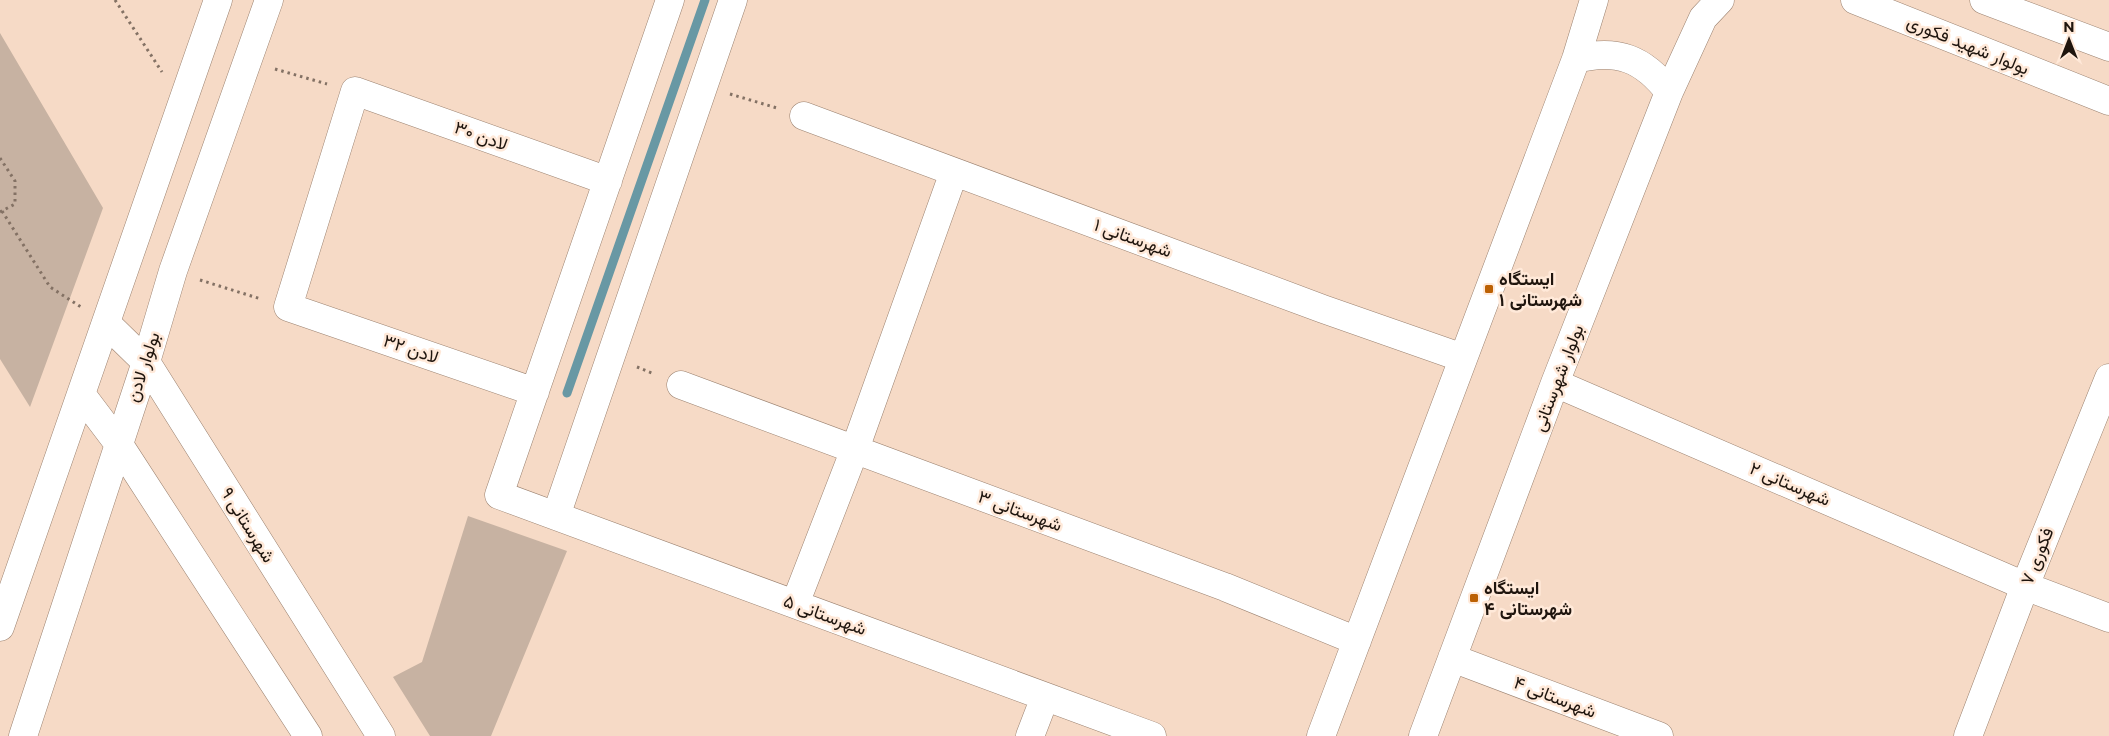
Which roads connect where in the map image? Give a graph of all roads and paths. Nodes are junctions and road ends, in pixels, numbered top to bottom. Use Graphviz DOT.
graph roads {
  1 [pos="115,0"];
  2 [pos="218,0"];
  3 [pos="269,0"];
  4 [pos="670,0"];
  5 [pos="733,0"];
  6 [pos="1594,0"];
  7 [pos="1720,0"];
  8 [pos="1855,0"];
  9 [pos="1984,0"];
  10 [pos="2109,46"];
  11 [pos="1576,59"];
  12 [pos="248,62"];
  13 [pos="704,85"];
  14 [pos="355,91"];
  15 [pos="1669,92"];
  16 [pos="2109,101"];
  17 [pos="182,104"];
  18 [pos="804,116"];
  19 [pos="0,158"];
  20 [pos="954,172"];
  21 [pos="608,181"];
  22 [pos="1,211"];
  23 [pos="173,271"];
  24 [pos="288,307"];
  25 [pos="106,323"];
  26 [pos="611,356"];
  27 [pos="1463,358"];
  28 [pos="146,362"];
  29 [pos="2109,378"];
  30 [pos="1556,383"];
  31 [pos="681,385"];
  32 [pos="535,392"];
  33 [pos="81,394"];
  34 [pos="118,443"];
  35 [pos="855,450"];
  36 [pos="556,516"];
  37 [pos="2025,586"];
  38 [pos="795,604"];
  39 [pos="2109,618"];
  40 [pos="0,627"];
  41 [pos="1357,641"];
  42 [pos="1452,658"];
  43 [pos="1045,697"];
  44 [pos="23,736"];
  45 [pos="308,736"];
  46 [pos="381,736"];
  47 [pos="1030,736"];
  48 [pos="1152,736"];
  49 [pos="1321,736"];
  50 [pos="1423,736"];
  51 [pos="1659,736"];
  52 [pos="1968,736"];
  1 -- 17 [label="path"];
  2 -- 17 [label="street"];
  3 -- 12 [label="street, بولوار لادن"];
  4 -- 21 [label="street"];
  5 -- 13 [label="street"];
  6 -- 11 [label="street"];
  7 -- 15 [label="street, بولوار شهرستانی"];
  8 -- 16 [label="street, بولوار شهید فکوری"];
  9 -- 10 [label="street"];
  11 -- 15 [label="street"];
  11 -- 27 [label="street"];
  12 -- 14 [label="path"];
  12 -- 23 [label="street, بولوار لادن"];
  13 -- 18 [label="path"];
  13 -- 26 [label="street"];
  14 -- 21 [label="street, لادن ۳۰"];
  14 -- 24 [label="street"];
  15 -- 30 [label="street, بولوار شهرستانی"];
  17 -- 25 [label="street"];
  18 -- 20 [label="street, شهرستانی ۱"];
  19 -- 22 [label="path"];
  20 -- 27 [label="street, شهرستانی ۱"];
  20 -- 35 [label="street"];
  21 -- 32 [label="street"];
  22 -- 25 [label="path"];
  23 -- 24 [label="path"];
  23 -- 28 [label="street, بولوار لادن"];
  24 -- 32 [label="street, لادن ۳۲"];
  25 -- 28 [label="street, شهرستانی ۹"];
  25 -- 33 [label="street"];
  26 -- 31 [label="path"];
  26 -- 36 [label="street"];
  27 -- 41 [label="street"];
  28 -- 34 [label="street, بولوار لادن"];
  28 -- 46 [label="street, شهرستانی ۹"];
  29 -- 37 [label="street, فکوری ۷"];
  30 -- 37 [label="street, شهرستانی ۲"];
  30 -- 42 [label="street, بولوار شهرستانی"];
  31 -- 35 [label="street, شهرستانی ۳"];
  32 -- 36 [label="street, شهرستانی ۵"];
  33 -- 34 [label="street"];
  33 -- 40 [label="street"];
  34 -- 44 [label="street, بولوار لادن"];
  34 -- 45 [label="street"];
  35 -- 38 [label="street"];
  35 -- 41 [label="street, شهرستانی ۳"];
  36 -- 38 [label="street, شهرستانی ۵"];
  37 -- 39 [label="street, شهرستانی ۲"];
  37 -- 52 [label="street, فکوری ۷"];
  38 -- 43 [label="street, شهرستانی ۵"];
  41 -- 49 [label="street"];
  42 -- 50 [label="street, بولوار شهرستانی"];
  42 -- 51 [label="street, شهرستانی ۴"];
  43 -- 47 [label="street"];
  43 -- 48 [label="street, شهرستانی ۵"];
}
